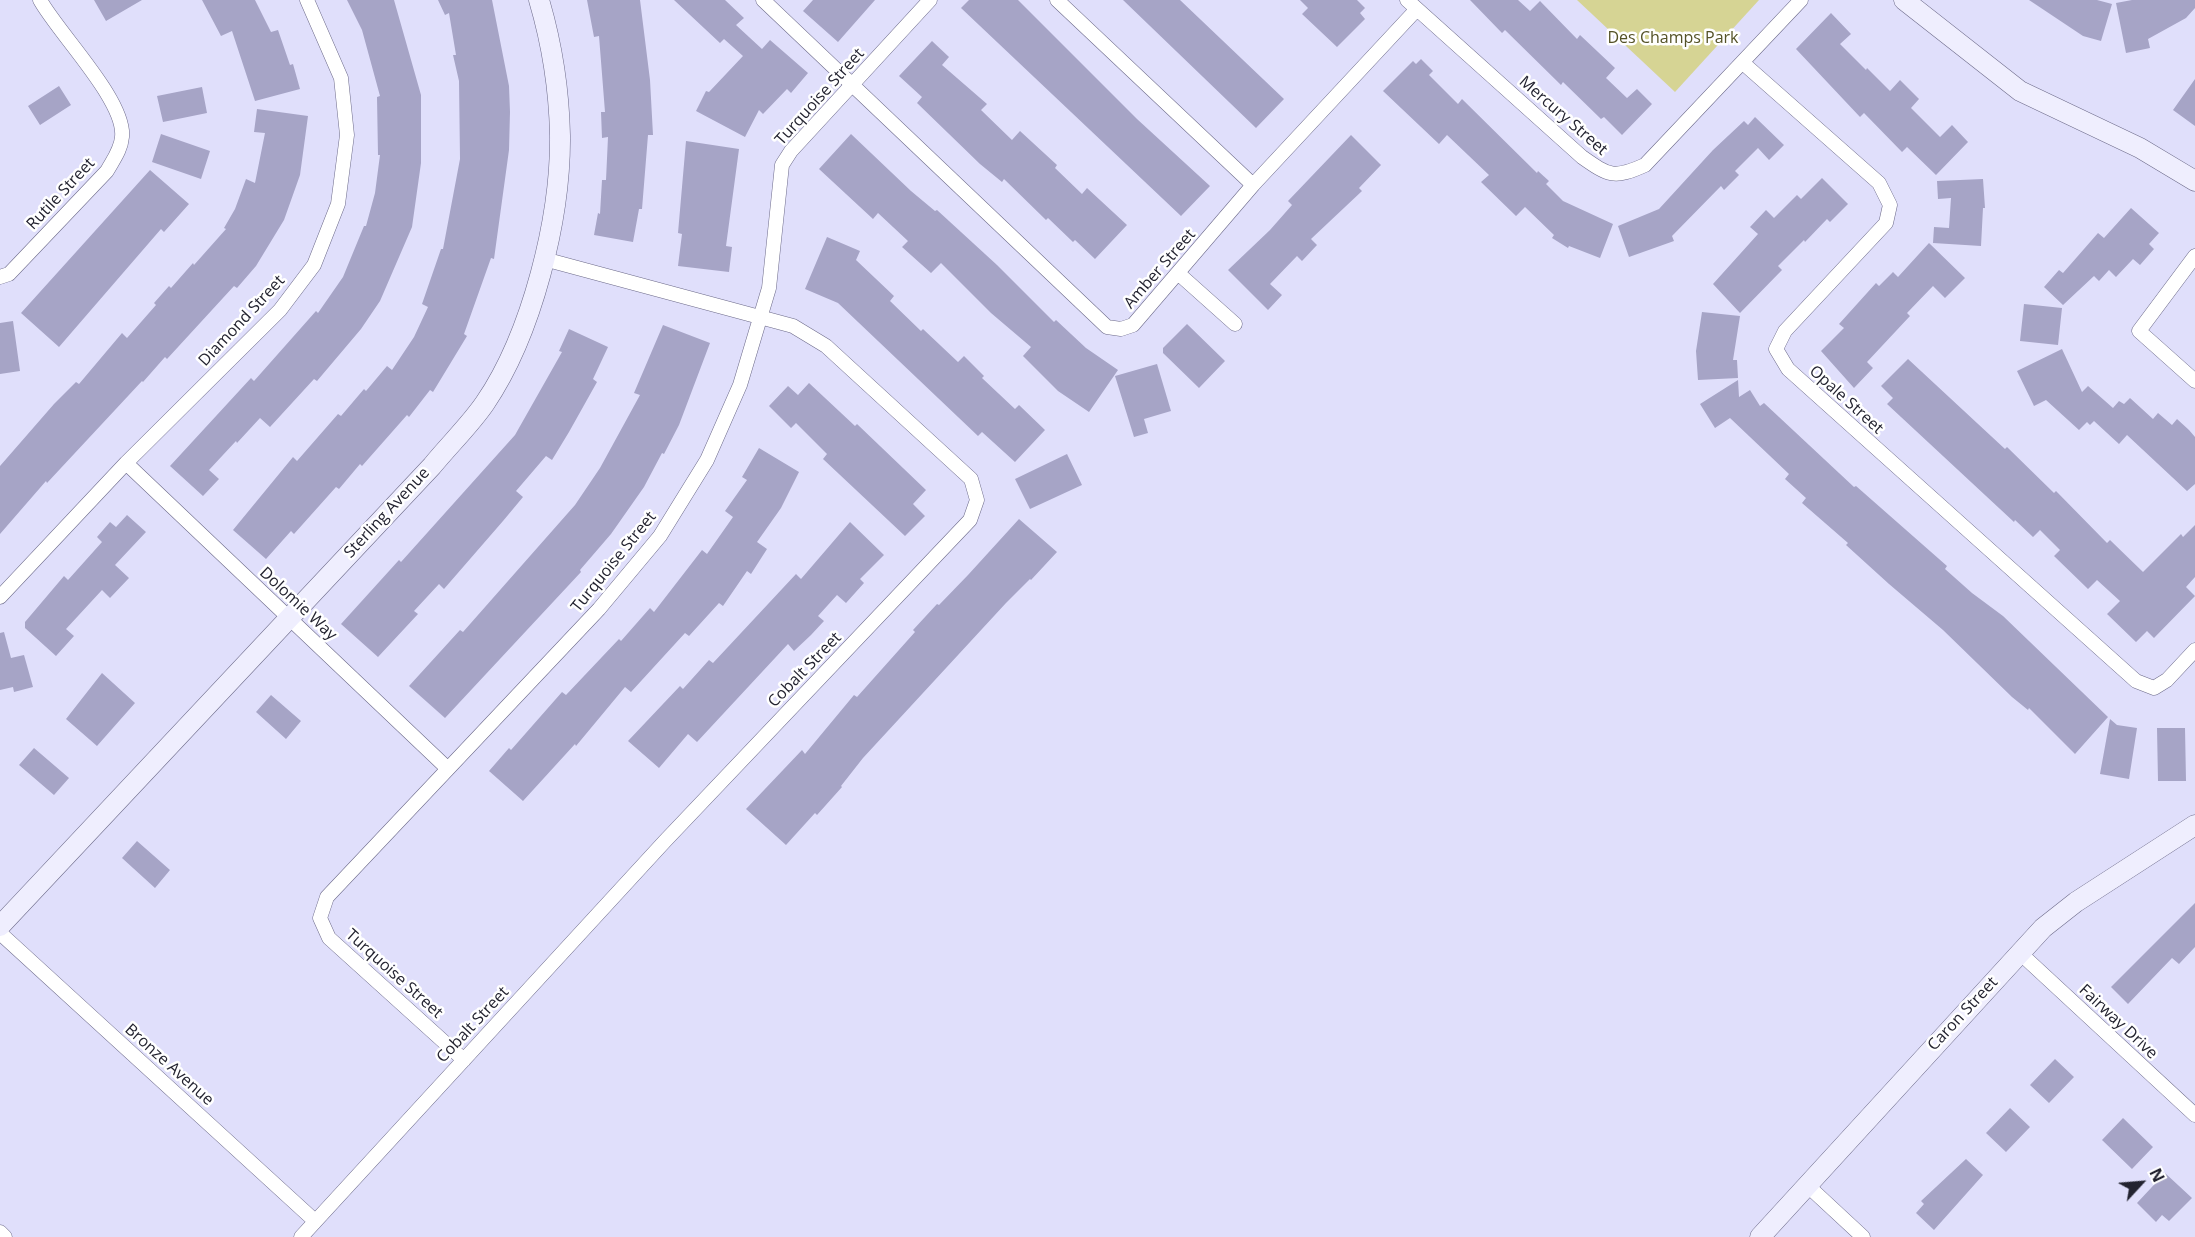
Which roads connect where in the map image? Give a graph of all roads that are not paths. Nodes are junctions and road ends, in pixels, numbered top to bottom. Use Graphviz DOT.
graph roads {
  1 [pos="40,0"];
  2 [pos="307,0"];
  3 [pos="540,0"];
  4 [pos="763,0"];
  5 [pos="930,0"];
  6 [pos="1057,0"];
  7 [pos="1801,0"];
  8 [pos="1904,0"];
  9 [pos="1412,4"];
  10 [pos="1743,63"];
  11 [pos="853,85"];
  12 [pos="2195,182"];
  13 [pos="1253,185"];
  14 [pos="2195,256"];
  15 [pos="544,259"];
  16 [pos="1179,274"];
  17 [pos="0,277"];
  18 [pos="760,318"];
  19 [pos="1235,324"];
  20 [pos="2195,381"];
  21 [pos="126,463"];
  22 [pos="0,597"];
  23 [pos="288,618"];
  24 [pos="2195,650"];
  25 [pos="447,768"];
  26 [pos="2195,825"];
  27 [pos="0,926"];
  28 [pos="0,933"];
  29 [pos="2020,953"];
  30 [pos="464,1060"];
  31 [pos="2195,1115"];
  32 [pos="1807,1185"];
  33 [pos="315,1221"];
  34 [pos="0,1232"];
  35 [pos="5,1237"];
  36 [pos="301,1237"];
  37 [pos="1760,1237"];
  38 [pos="1863,1237"];
  1 -- 17 [label="street, Rutile Street"];
  2 -- 21 [label="street, Diamond Street"];
  3 -- 15 [label="street, Sterling Avenue"];
  4 -- 11 [label="street, Amber Street"];
  5 -- 11 [label="street, Turquoise Street"];
  6 -- 13 [label="street"];
  7 -- 10 [label="street, Mercury Street"];
  8 -- 12 [label="street"];
  9 -- 10 [label="street, Mercury Street"];
  9 -- 13 [label="street, Amber Street"];
  10 -- 24 [label="street, Opale Street"];
  11 -- 16 [label="street, Amber Street"];
  11 -- 18 [label="street, Turquoise Street"];
  13 -- 16 [label="street, Amber Street"];
  14 -- 20 [label="street"];
  15 -- 18 [label="street, Cobalt Street"];
  15 -- 23 [label="street, Sterling Avenue"];
  16 -- 19 [label="street"];
  18 -- 25 [label="street, Turquoise Street"];
  18 -- 30 [label="street, Cobalt Street"];
  21 -- 22 [label="street, Diamond Street"];
  21 -- 23 [label="street, Dolomie Way"];
  23 -- 25 [label="street, Dolomie Way"];
  23 -- 27 [label="street, Sterling Avenue"];
  25 -- 30 [label="street, Turquoise Street"];
  26 -- 29 [label="street, Caron Street"];
  28 -- 33 [label="street, Bronze Avenue"];
  29 -- 31 [label="street, Fairway Drive"];
  29 -- 32 [label="street, Caron Street"];
  30 -- 33 [label="street, Cobalt Street"];
  32 -- 37 [label="street, Caron Street"];
  32 -- 38 [label="street"];
  33 -- 36 [label="street, Cobalt Street"];
  34 -- 35 [label="street"];
}
